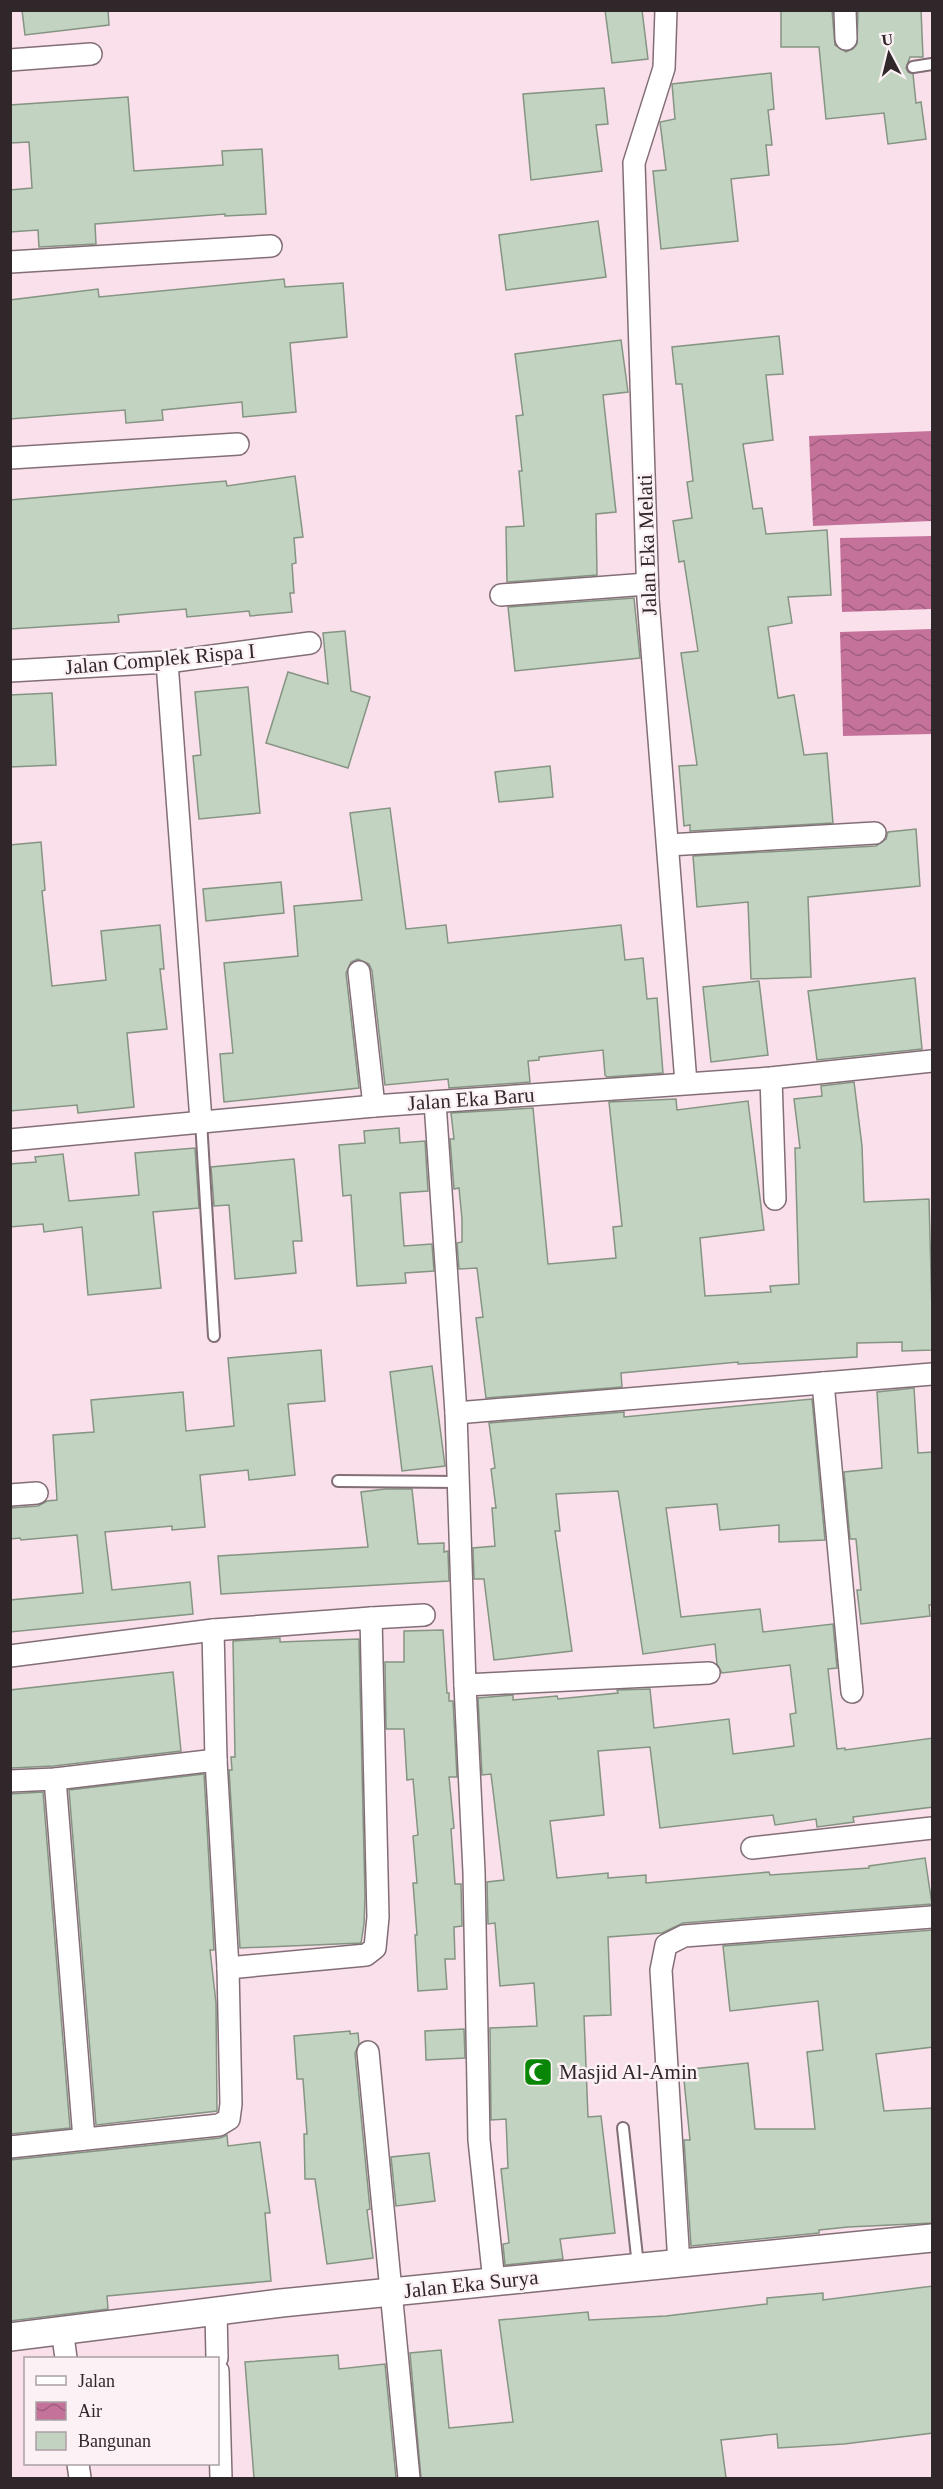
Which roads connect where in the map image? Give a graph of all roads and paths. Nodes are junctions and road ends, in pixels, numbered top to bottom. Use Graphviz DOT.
graph roads {
  1 [pos="666,10"];
  2 [pos="845,10"];
  3 [pos="846,39"];
  4 [pos="91,54"];
  5 [pos="10,60"];
  6 [pos="933,64"];
  7 [pos="913,67"];
  8 [pos="272,246"];
  9 [pos="10,262"];
  10 [pos="238,444"];
  11 [pos="10,458"];
  12 [pos="647,584"];
  13 [pos="501,595"];
  14 [pos="310,643"];
  15 [pos="167,662"];
  16 [pos="10,671"];
  17 [pos="875,833"];
  18 [pos="668,845"];
  19 [pos="359,972"];
  20 [pos="933,1061"];
  21 [pos="771,1078"];
  22 [pos="686,1083"];
  23 [pos="435,1102"];
  24 [pos="374,1106"];
  25 [pos="201,1121"];
  26 [pos="10,1140"];
  27 [pos="775,1199"];
  28 [pos="214,1336"];
  29 [pos="932,1374"];
  30 [pos="823,1383"];
  31 [pos="456,1413"];
  32 [pos="338,1481"];
  33 [pos="459,1482"];
  34 [pos="37,1493"];
  35 [pos="10,1495"];
  36 [pos="424,1615"];
  37 [pos="371,1618"];
  38 [pos="213,1630"];
  39 [pos="10,1656"];
  40 [pos="709,1673"];
  41 [pos="465,1685"];
  42 [pos="852,1692"];
  43 [pos="216,1760"];
  44 [pos="55,1779"];
  45 [pos="10,1781"];
  46 [pos="933,1828"];
  47 [pos="752,1848"];
  48 [pos="933,1917"];
  49 [pos="228,1968"];
  50 [pos="368,2052"];
  51 [pos="623,2128"];
  52 [pos="84,2139"];
  53 [pos="10,2147"];
  54 [pos="933,2238"];
  55 [pos="679,2264"];
  56 [pos="638,2266"];
  57 [pos="494,2282"];
  58 [pos="392,2293"];
  59 [pos="216,2311"];
  60 [pos="62,2330"];
  61 [pos="10,2337"];
  62 [pos="66,2357"];
  63 [pos="217,2357"];
  64 [pos="219,2407"];
  65 [pos="221,2478"];
  66 [pos="409,2478"];
  1 -- 12 [label="street, Jalan Eka Melati"];
  2 -- 3 [label="street"];
  4 -- 5 [label="street"];
  6 -- 7 [label="lane"];
  8 -- 9 [label="street"];
  10 -- 11 [label="street"];
  12 -- 13 [label="street"];
  12 -- 18 [label="street, Jalan Eka Melati"];
  14 -- 15 [label="street, Jalan Complek Rispa I"];
  15 -- 16 [label="street, Jalan Complek Rispa I"];
  15 -- 25 [label="street"];
  17 -- 18 [label="street"];
  18 -- 22 [label="street, Jalan Eka Melati"];
  19 -- 24 [label="street"];
  20 -- 21 [label="street, Jalan Eka Baru"];
  21 -- 22 [label="street, Jalan Eka Baru"];
  21 -- 27 [label="street"];
  22 -- 23 [label="street, Jalan Eka Baru"];
  23 -- 24 [label="street, Jalan Eka Baru"];
  23 -- 31 [label="street"];
  24 -- 25 [label="street, Jalan Eka Baru"];
  25 -- 26 [label="street, Jalan Eka Baru"];
  25 -- 28 [label="lane"];
  29 -- 30 [label="street"];
  30 -- 31 [label="street"];
  30 -- 42 [label="street"];
  31 -- 33 [label="street"];
  32 -- 33 [label="lane"];
  33 -- 41 [label="street"];
  34 -- 35 [label="street"];
  36 -- 37 [label="street"];
  37 -- 38 [label="street"];
  37 -- 49 [label="street"];
  38 -- 39 [label="street"];
  38 -- 43 [label="street"];
  40 -- 41 [label="street"];
  41 -- 57 [label="street"];
  43 -- 44 [label="street"];
  43 -- 49 [label="street"];
  44 -- 45 [label="street"];
  44 -- 52 [label="street"];
  46 -- 47 [label="street"];
  48 -- 55 [label="street"];
  49 -- 52 [label="street"];
  50 -- 58 [label="street"];
  51 -- 56 [label="lane"];
  52 -- 53 [label="street"];
  54 -- 55 [label="street, Jalan Eka Surya"];
  55 -- 56 [label="street, Jalan Eka Surya"];
  56 -- 57 [label="street, Jalan Eka Surya"];
  57 -- 58 [label="street, Jalan Eka Surya"];
  58 -- 59 [label="street, Jalan Eka Surya"];
  58 -- 66 [label="street"];
  59 -- 60 [label="street, Jalan Eka Surya"];
  59 -- 63 [label="street"];
  60 -- 61 [label="street, Jalan Eka Surya"];
  60 -- 62 [label="street"];
  64 -- 65 [label="street"];
}
